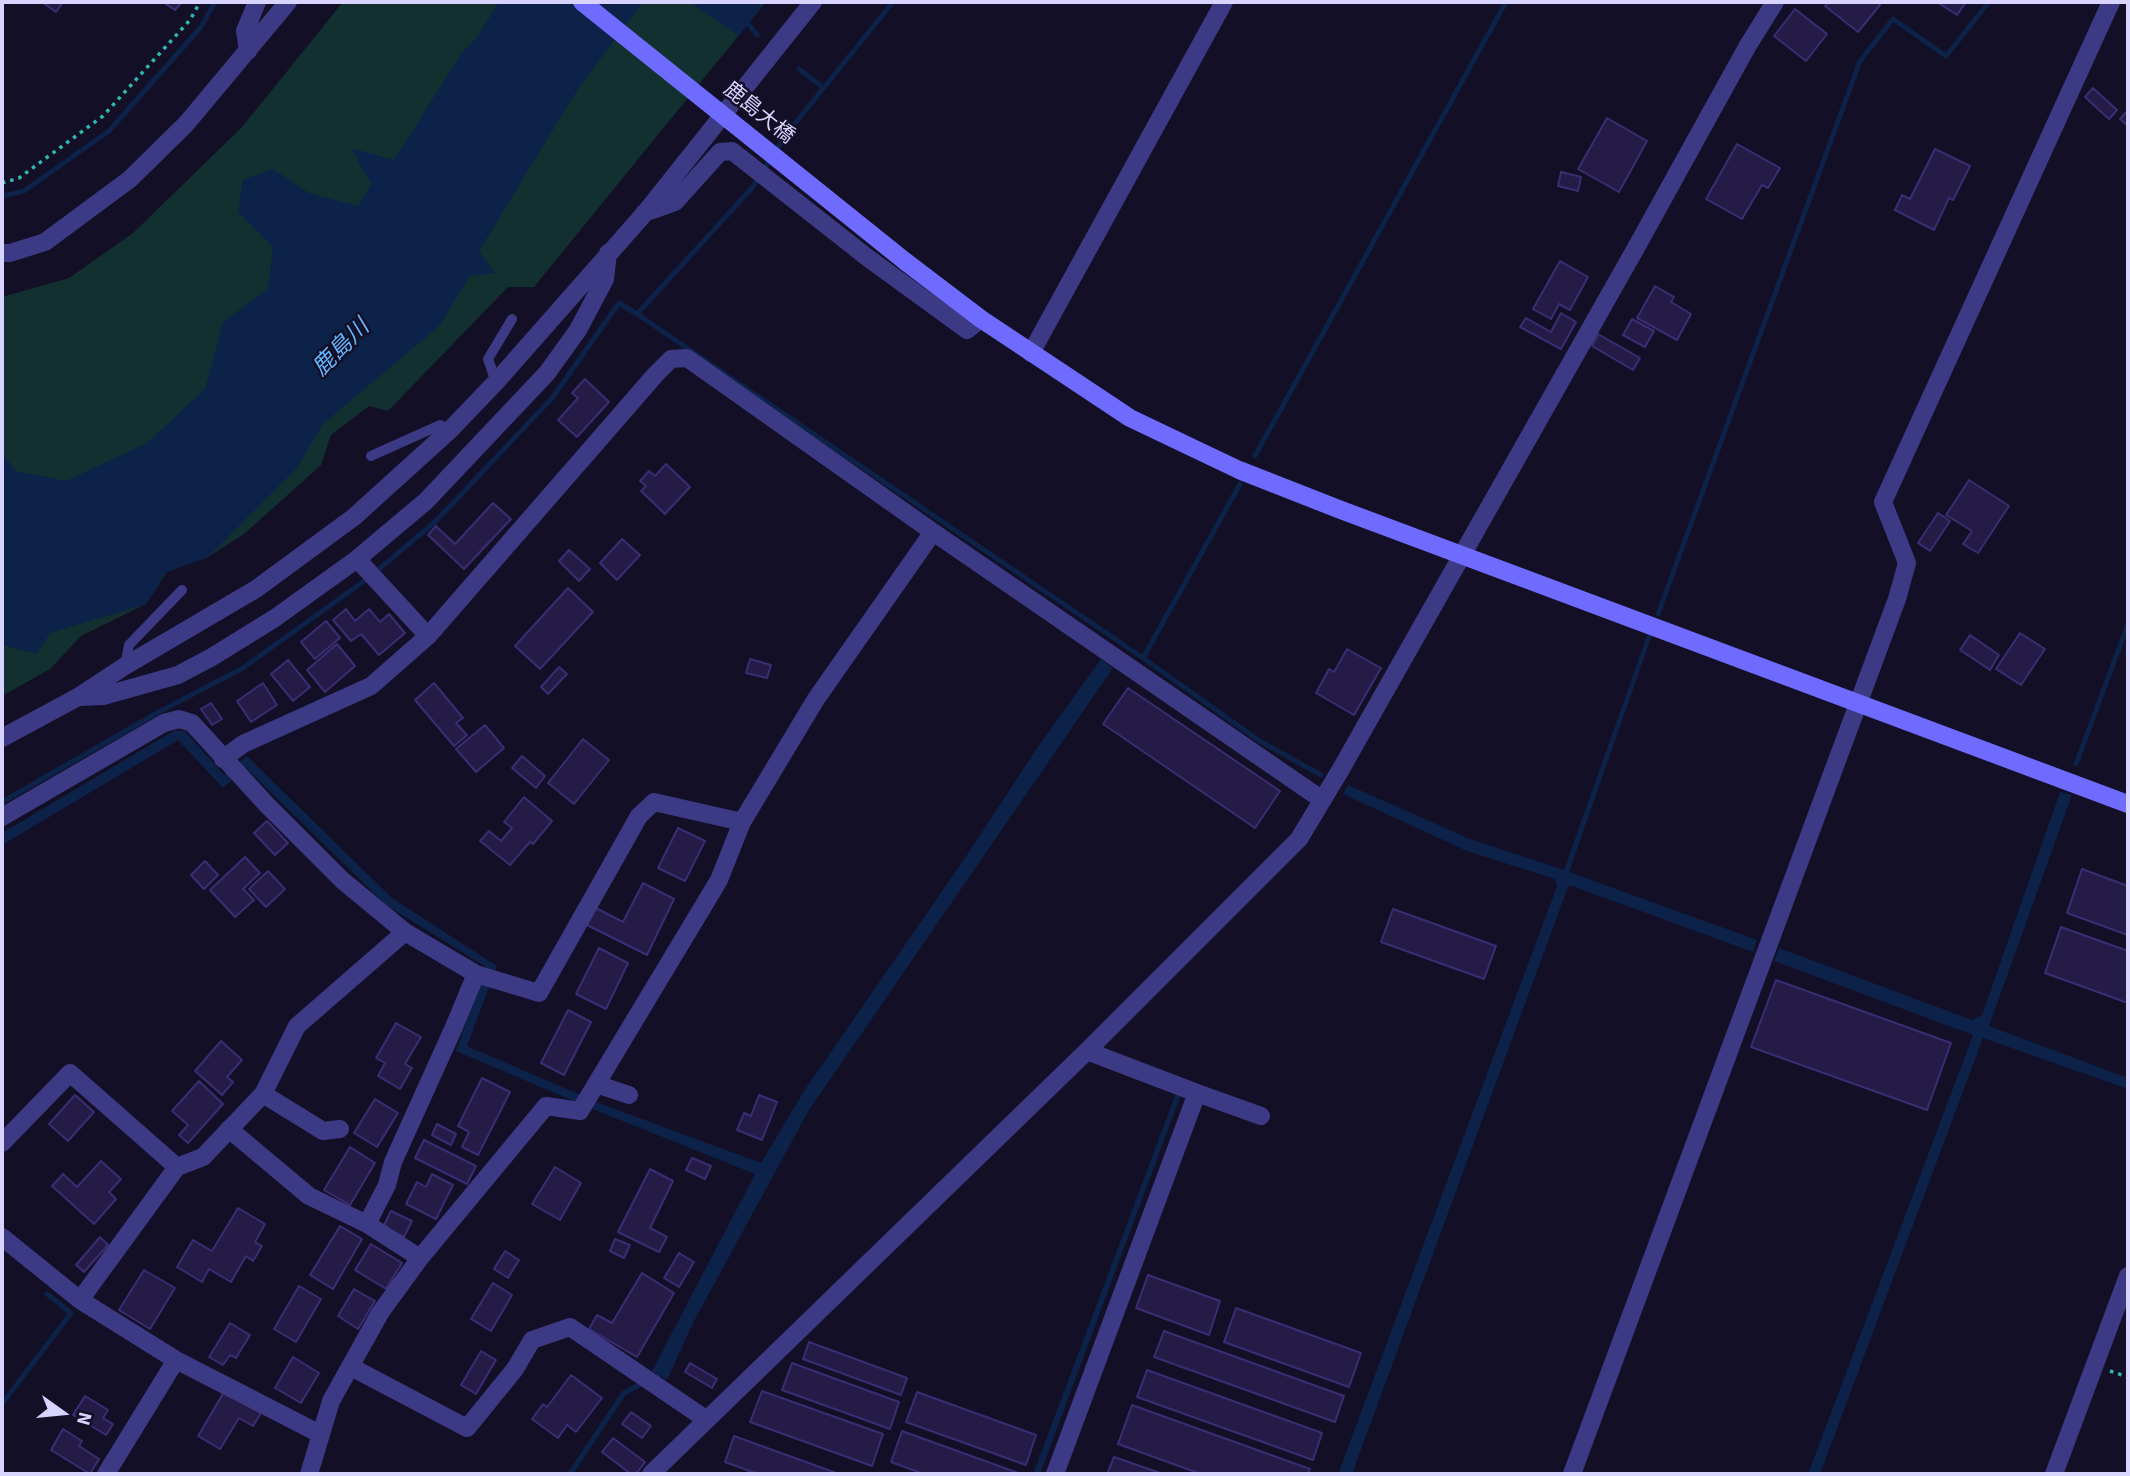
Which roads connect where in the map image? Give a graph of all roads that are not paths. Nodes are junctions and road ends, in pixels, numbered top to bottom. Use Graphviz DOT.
graph roads {
  1 [pos="257,2"];
  2 [pos="288,2"];
  3 [pos="582,2"];
  4 [pos="813,2"];
  5 [pos="1224,2"];
  6 [pos="1775,2"];
  7 [pos="2111,2"];
  8 [pos="248,51"];
  9 [pos="643,214"];
  10 [pos="2,253"];
  11 [pos="608,253"];
  12 [pos="512,319"];
  13 [pos="981,319"];
  14 [pos="1031,353"];
  15 [pos="496,382"];
  16 [pos="450,430"];
  17 [pos="371,456"];
  18 [pos="933,533"];
  19 [pos="1463,555"];
  20 [pos="361,563"];
  21 [pos="182,590"];
  22 [pos="428,636"];
  23 [pos="125,666"];
  24 [pos="78,697"];
  25 [pos="1859,702"];
  26 [pos="2,738"];
  27 [pos="231,767"];
  28 [pos="1321,799"];
  29 [pos="2128,804"];
  30 [pos="2,817"];
  31 [pos="742,822"];
  32 [pos="405,932"];
  33 [pos="476,974"];
  34 [pos="1087,1051"];
  35 [pos="594,1088"];
  36 [pos="1197,1093"];
  37 [pos="262,1094"];
  38 [pos="629,1095"];
  39 [pos="1261,1116"];
  40 [pos="229,1129"];
  41 [pos="340,1129"];
  42 [pos="2,1143"];
  43 [pos="177,1167"];
  44 [pos="367,1224"];
  45 [pos="2,1237"];
  46 [pos="420,1258"];
  47 [pos="2128,1276"];
  48 [pos="80,1300"];
  49 [pos="176,1360"];
  50 [pos="351,1367"];
  51 [pos="707,1420"];
  52 [pos="320,1434"];
  53 [pos="106,1474"];
  54 [pos="309,1474"];
  55 [pos="653,1474"];
  56 [pos="1055,1474"];
  57 [pos="1572,1474"];
  58 [pos="2054,1474"];
  1 -- 8 [label="street"];
  2 -- 8 [label="street"];
  3 -- 13 [label="street, 鹿島大橋, bridge"];
  4 -- 9 [label="street"];
  5 -- 14 [label="street"];
  6 -- 19 [label="street"];
  7 -- 25 [label="street"];
  8 -- 10 [label="street"];
  9 -- 11 [label="street"];
  9 -- 13 [label="street"];
  11 -- 15 [label="street"];
  11 -- 20 [label="street"];
  12 -- 15 [label="lane"];
  13 -- 14 [label="street, 鹿島大橋"];
  14 -- 19 [label="street, 鹿島大橋"];
  15 -- 16 [label="street"];
  16 -- 17 [label="lane"];
  16 -- 23 [label="street"];
  18 -- 22 [label="street"];
  18 -- 28 [label="street"];
  18 -- 31 [label="street"];
  19 -- 25 [label="street, 鹿島大橋"];
  19 -- 28 [label="street"];
  20 -- 22 [label="street"];
  20 -- 24 [label="street"];
  21 -- 23 [label="lane"];
  22 -- 27 [label="street"];
  23 -- 24 [label="street"];
  24 -- 26 [label="street"];
  25 -- 29 [label="street, 鹿島大橋"];
  25 -- 57 [label="street"];
  27 -- 30 [label="street"];
  27 -- 32 [label="street"];
  28 -- 34 [label="street"];
  31 -- 33 [label="street"];
  31 -- 35 [label="street"];
  32 -- 33 [label="street"];
  32 -- 37 [label="street"];
  33 -- 44 [label="street"];
  34 -- 36 [label="street"];
  34 -- 51 [label="street"];
  35 -- 38 [label="street"];
  35 -- 46 [label="street"];
  36 -- 39 [label="street"];
  36 -- 56 [label="street"];
  37 -- 40 [label="street"];
  37 -- 41 [label="street"];
  40 -- 43 [label="street"];
  40 -- 44 [label="street"];
  42 -- 43 [label="street"];
  43 -- 48 [label="street"];
  44 -- 46 [label="street"];
  45 -- 48 [label="street"];
  46 -- 50 [label="street"];
  47 -- 58 [label="street"];
  48 -- 49 [label="street"];
  49 -- 52 [label="street"];
  49 -- 53 [label="street"];
  50 -- 51 [label="street"];
  50 -- 52 [label="street"];
  51 -- 55 [label="street"];
  52 -- 54 [label="street"];
}
